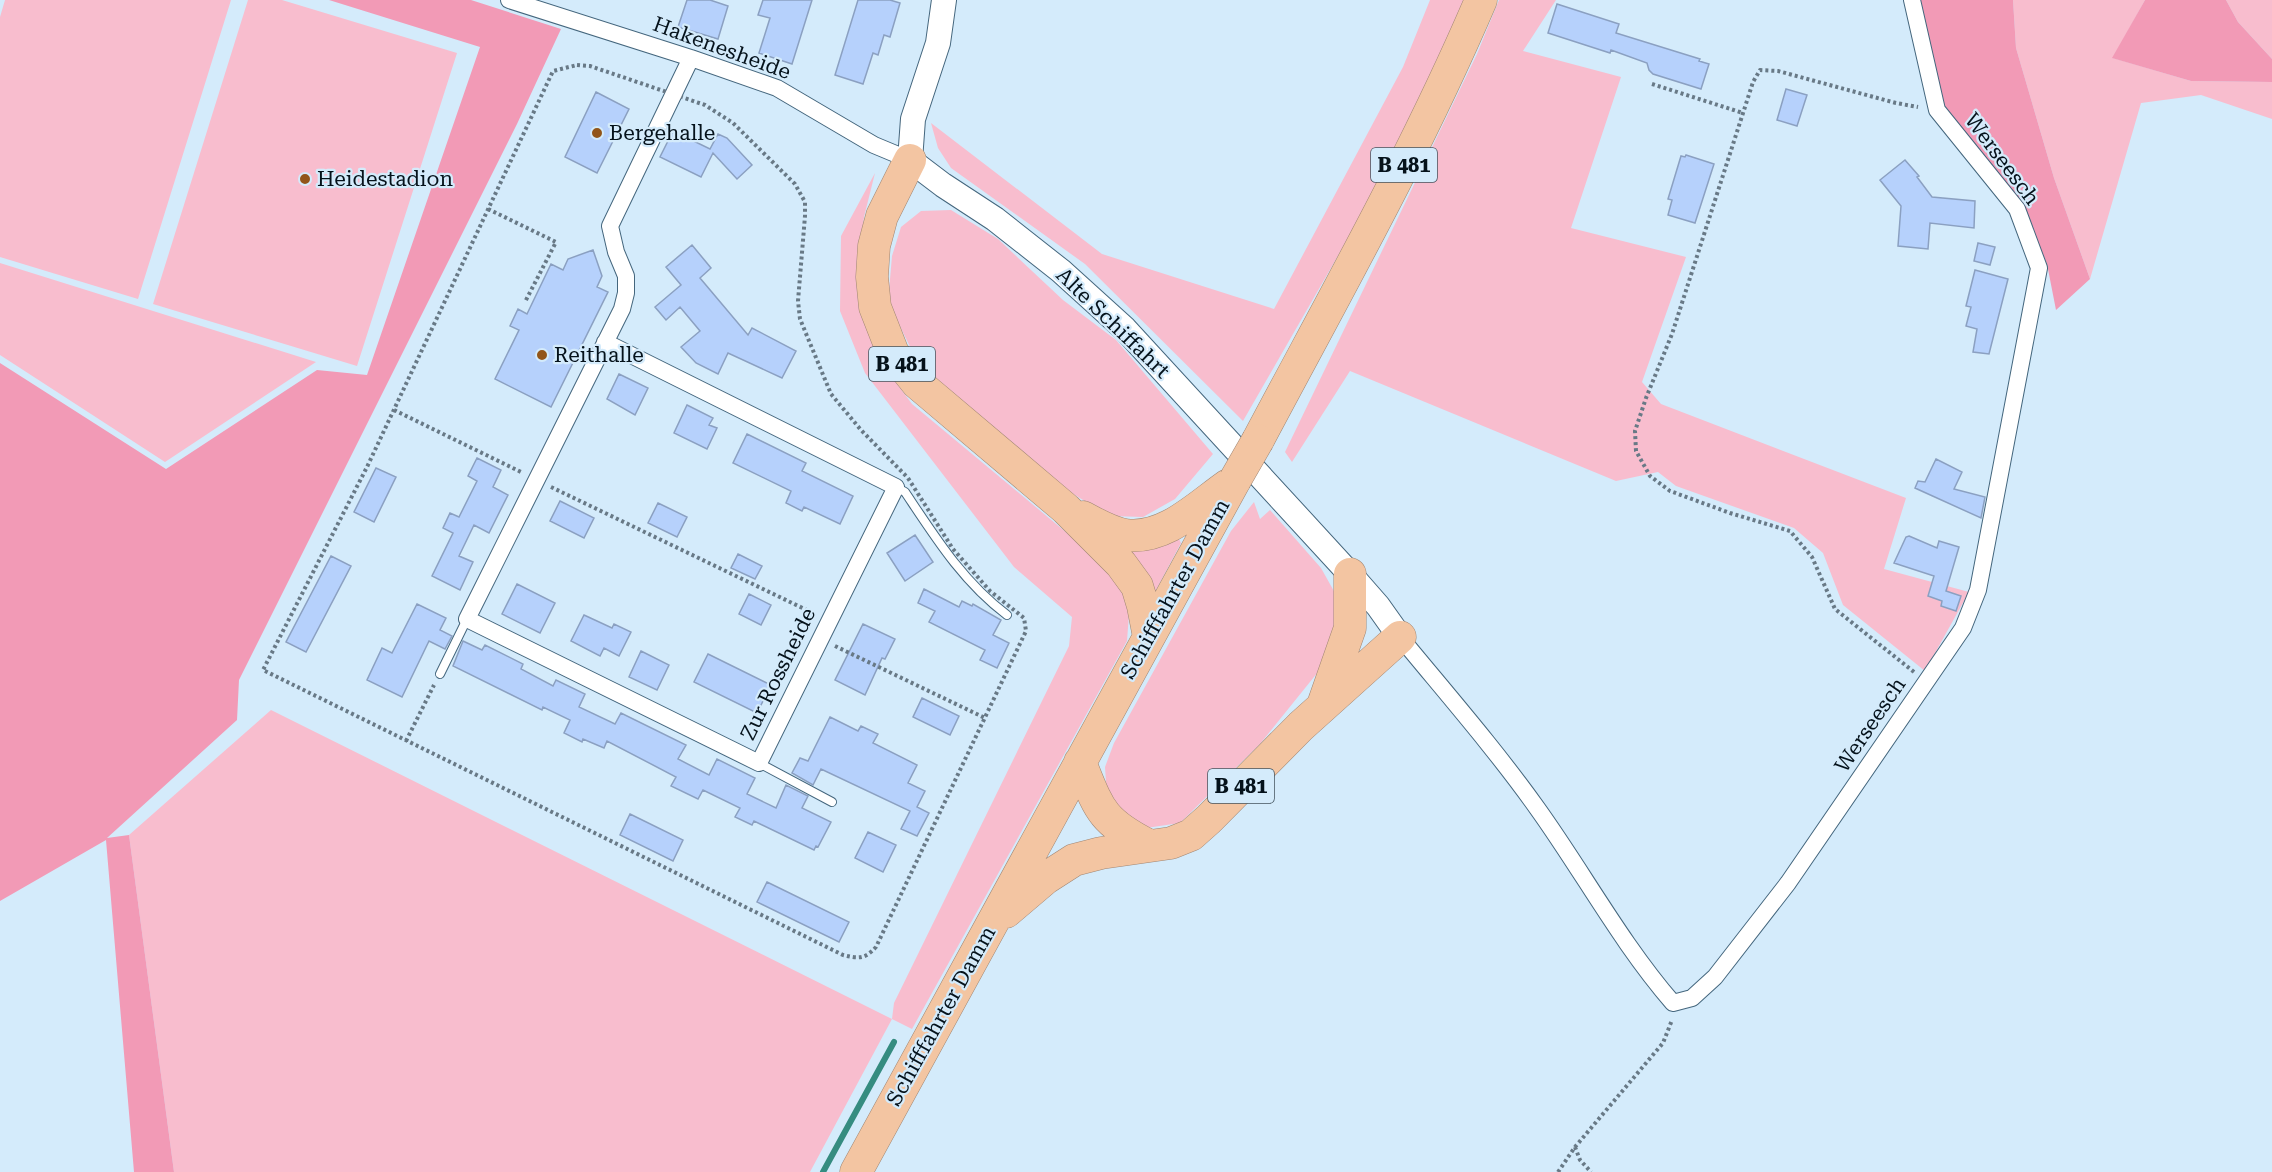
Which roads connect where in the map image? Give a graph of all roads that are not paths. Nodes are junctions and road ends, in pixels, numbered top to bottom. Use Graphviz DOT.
graph roads {
  1 [pos="509,0"];
  2 [pos="944,0"];
  3 [pos="1481,0"];
  4 [pos="1912,0"];
  5 [pos="691,58"];
  6 [pos="910,160"];
  7 [pos="605,342"];
  8 [pos="1235,480"];
  9 [pos="896,487"];
  10 [pos="1066,509"];
  11 [pos="1350,574"];
  12 [pos="1007,615"];
  13 [pos="467,619"];
  14 [pos="1149,637"];
  15 [pos="1400,637"];
  16 [pos="440,674"];
  17 [pos="1323,706"];
  18 [pos="1080,762"];
  19 [pos="759,764"];
  20 [pos="832,802"];
  21 [pos="1148,845"];
  22 [pos="992,924"];
  23 [pos="856,1172"];
  1 -- 5 [label="street, Hakenesheide"];
  2 -- 6 [label="street"];
  3 -- 8 [label="highway, Schifffahrter Damm / B 481, bridge"];
  4 -- 15 [label="street, Werseesch"];
  5 -- 6 [label="street, Hakenesheide"];
  5 -- 7 [label="street"];
  6 -- 10 [label="highway, B 481"];
  6 -- 11 [label="street, Alte Schiffahrt"];
  7 -- 9 [label="street"];
  7 -- 13 [label="street"];
  8 -- 10 [label="highway, B 481"];
  8 -- 14 [label="highway, Schifffahrter Damm / B 481"];
  9 -- 12 [label="lane"];
  9 -- 19 [label="street, Zur Rossheide"];
  10 -- 14 [label="highway, B 481"];
  11 -- 15 [label="street, Alte Schiffahrt"];
  11 -- 17 [label="highway, B 481"];
  13 -- 16 [label="lane"];
  13 -- 19 [label="street, Zur Rossheide"];
  14 -- 18 [label="highway, Schifffahrter Damm / B 481"];
  15 -- 17 [label="highway, B 481"];
  17 -- 21 [label="highway, B 481"];
  18 -- 21 [label="highway"];
  18 -- 22 [label="highway, Schifffahrter Damm / B 481"];
  19 -- 20 [label="lane"];
  21 -- 22 [label="highway, B 481"];
  22 -- 23 [label="highway, Schifffahrter Damm / B 481"];
}
